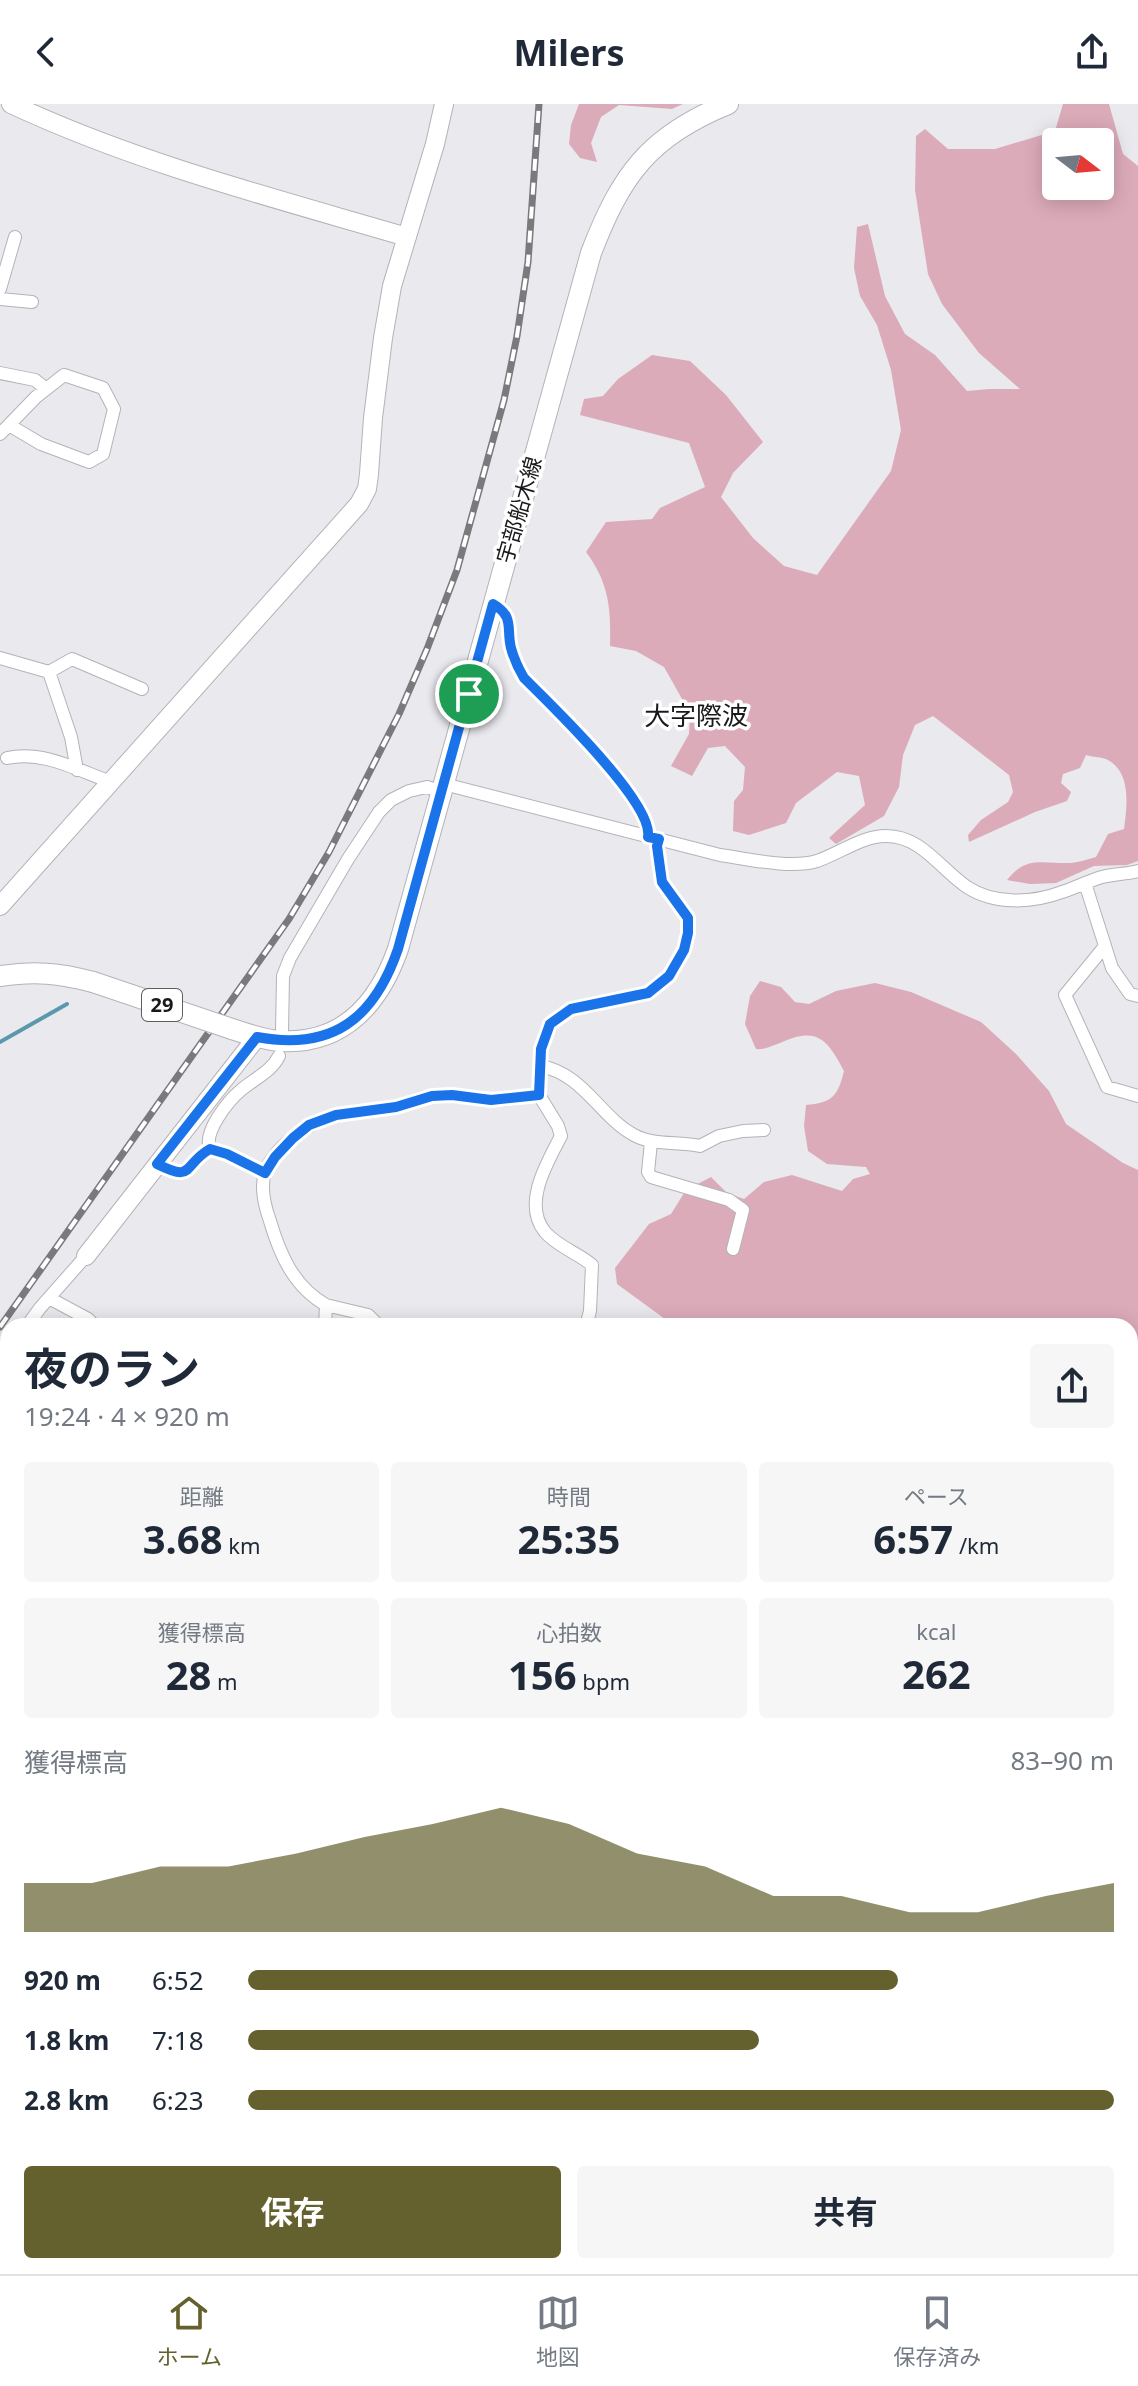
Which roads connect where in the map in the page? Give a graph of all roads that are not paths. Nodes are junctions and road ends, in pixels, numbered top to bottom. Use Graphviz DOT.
graph roads {
  1 [pos="11,104"];
  2 [pos="444,104"];
  3 [pos="728,104"];
  4 [pos="15,237"];
  5 [pos="407,237"];
  6 [pos="0,289"];
  7 [pos="0,299"];
  8 [pos="32,302"];
  9 [pos="0,373"];
  10 [pos="46,389"];
  11 [pos="4,430"];
  12 [pos="493,604"];
  13 [pos="0,658"];
  14 [pos="49,672"];
  15 [pos="142,689"];
  16 [pos="7,758"];
  17 [pos="77,770"];
  18 [pos="111,782"];
  19 [pos="443,788"];
  20 [pos="654,838"];
  21 [pos="1138,871"];
  22 [pos="1085,883"];
  23 [pos="0,906"];
  24 [pos="1105,946"];
  25 [pos="0,976"];
  26 [pos="1138,996"];
  27 [pos="282,1032"];
  28 [pos="257,1037"];
  29 [pos="279,1056"];
  30 [pos="540,1066"];
  31 [pos="539,1095"];
  32 [pos="1138,1096"];
  33 [pos="764,1130"];
  34 [pos="651,1142"];
  35 [pos="210,1149"];
  36 [pos="157,1164"];
  37 [pos="265,1173"];
  38 [pos="733,1249"];
  39 [pos="86,1256"];
  40 [pos="49,1298"];
  41 [pos="326,1305"];
  42 [pos="33,1318"];
  43 [pos="86,1318"];
  44 [pos="325,1318"];
  45 [pos="371,1318"];
  46 [pos="588,1318"];
  1 -- 5 [label="street"];
  2 -- 5 [label="street"];
  3 -- 12 [label="main road, 宇部船木線 / 29"];
  4 -- 6 [label="street"];
  5 -- 18 [label="street"];
  7 -- 8 [label="street"];
  9 -- 10 [label="street"];
  10 -- 11 [label="street"];
  10 -- 11 [label="street"];
  12 -- 19 [label="main road, 宇部船木線 / 29"];
  12 -- 20 [label="street"];
  13 -- 14 [label="street"];
  14 -- 15 [label="street"];
  14 -- 17 [label="street"];
  16 -- 17 [label="street"];
  17 -- 18 [label="street"];
  18 -- 23 [label="street"];
  19 -- 20 [label="street"];
  19 -- 27 [label="street"];
  19 -- 28 [label="main road, 宇部船木線 / 29"];
  20 -- 22 [label="street"];
  20 -- 30 [label="street"];
  21 -- 22 [label="street"];
  22 -- 24 [label="street"];
  24 -- 26 [label="street"];
  24 -- 32 [label="street"];
  25 -- 28 [label="main road, 宇部船木線 / 29, bridge"];
  28 -- 36 [label="street"];
  29 -- 35 [label="street"];
  30 -- 31 [label="street"];
  30 -- 34 [label="street"];
  31 -- 37 [label="street"];
  31 -- 46 [label="street"];
  33 -- 34 [label="street"];
  34 -- 38 [label="street"];
  35 -- 36 [label="street"];
  35 -- 37 [label="street"];
  36 -- 39 [label="street"];
  37 -- 41 [label="street"];
  39 -- 40 [label="street"];
  40 -- 42 [label="street"];
  40 -- 43 [label="street"];
  41 -- 44 [label="street"];
  41 -- 45 [label="street"];
}
